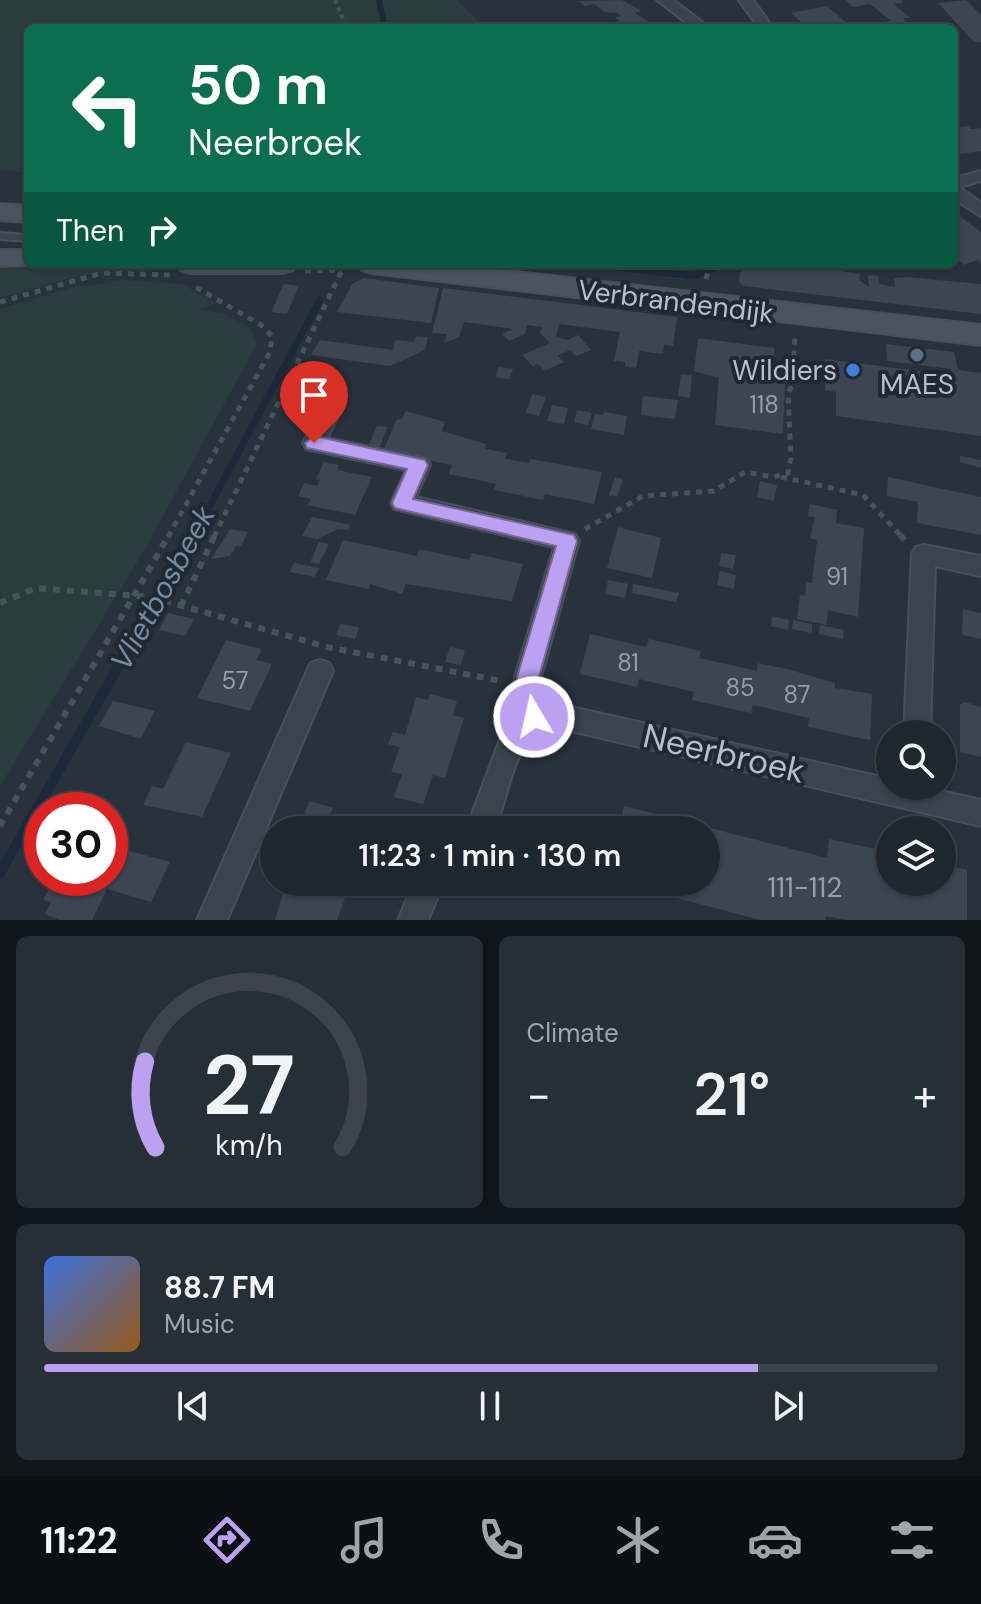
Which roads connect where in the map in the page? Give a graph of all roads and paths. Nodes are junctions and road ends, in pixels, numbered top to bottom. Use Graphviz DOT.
graph roads {
  1 [pos="335,0"];
  2 [pos="664,0"];
  3 [pos="746,0"];
  4 [pos="345,24"];
  5 [pos="697,24"];
  6 [pos="763,24"];
  7 [pos="981,176"];
  8 [pos="958,182"];
  9 [pos="958,194"];
  10 [pos="981,211"];
  11 [pos="0,212"];
  12 [pos="24,214"];
  13 [pos="0,236"];
  14 [pos="24,238"];
  15 [pos="0,258"];
  16 [pos="24,258"];
  17 [pos="162,268"];
  18 [pos="239,268"];
  19 [pos="405,268"];
  20 [pos="704,268"];
  21 [pos="342,270"];
  22 [pos="708,272"];
  23 [pos="184,273"];
  24 [pos="160,274"];
  25 [pos="0,302"];
  26 [pos="796,315"];
  27 [pos="981,335"];
  28 [pos="329,412"];
  29 [pos="780,477"];
  30 [pos="567,541"];
  31 [pos="924,554"];
  32 [pos="981,566"];
  33 [pos="136,595"];
  34 [pos="0,603"];
  35 [pos="181,606"];
  36 [pos="320,671"];
  37 [pos="534,717"];
  38 [pos="918,720"];
  39 [pos="876,783"];
  40 [pos="942,800"];
  41 [pos="981,813"];
  42 [pos="488,816"];
  43 [pos="0,826"];
  44 [pos="423,896"];
  45 [pos="212,920"];
  46 [pos="413,920"];
  1 -- 4 [label="path"];
  2 -- 5 [label="street"];
  3 -- 6 [label="street"];
  7 -- 8 [label="street"];
  9 -- 10 [label="street"];
  11 -- 12 [label="main road"];
  13 -- 14 [label="lane"];
  15 -- 16 [label="main road"];
  17 -- 24 [label="path"];
  18 -- 23 [label="main road"];
  19 -- 26 [label="main road, Verbrandendijk"];
  20 -- 22 [label="path"];
  21 -- 35 [label="path"];
  23 -- 24 [label="path"];
  23 -- 33 [label="path"];
  24 -- 25 [label="path"];
  26 -- 27 [label="main road, Verbrandendijk"];
  26 -- 29 [label="path"];
  28 -- 30 [label="street"];
  29 -- 30 [label="path"];
  29 -- 31 [label="path"];
  30 -- 37 [label="street"];
  31 -- 32 [label="street"];
  31 -- 38 [label="street"];
  33 -- 34 [label="path"];
  33 -- 35 [label="path"];
  33 -- 43 [label="path"];
  35 -- 37 [label="path"];
  36 -- 45 [label="street"];
  37 -- 39 [label="street, Neerbroek"];
  37 -- 42 [label="street"];
  40 -- 41 [label="street, Neerbroek"];
  44 -- 46 [label="street"];
}
